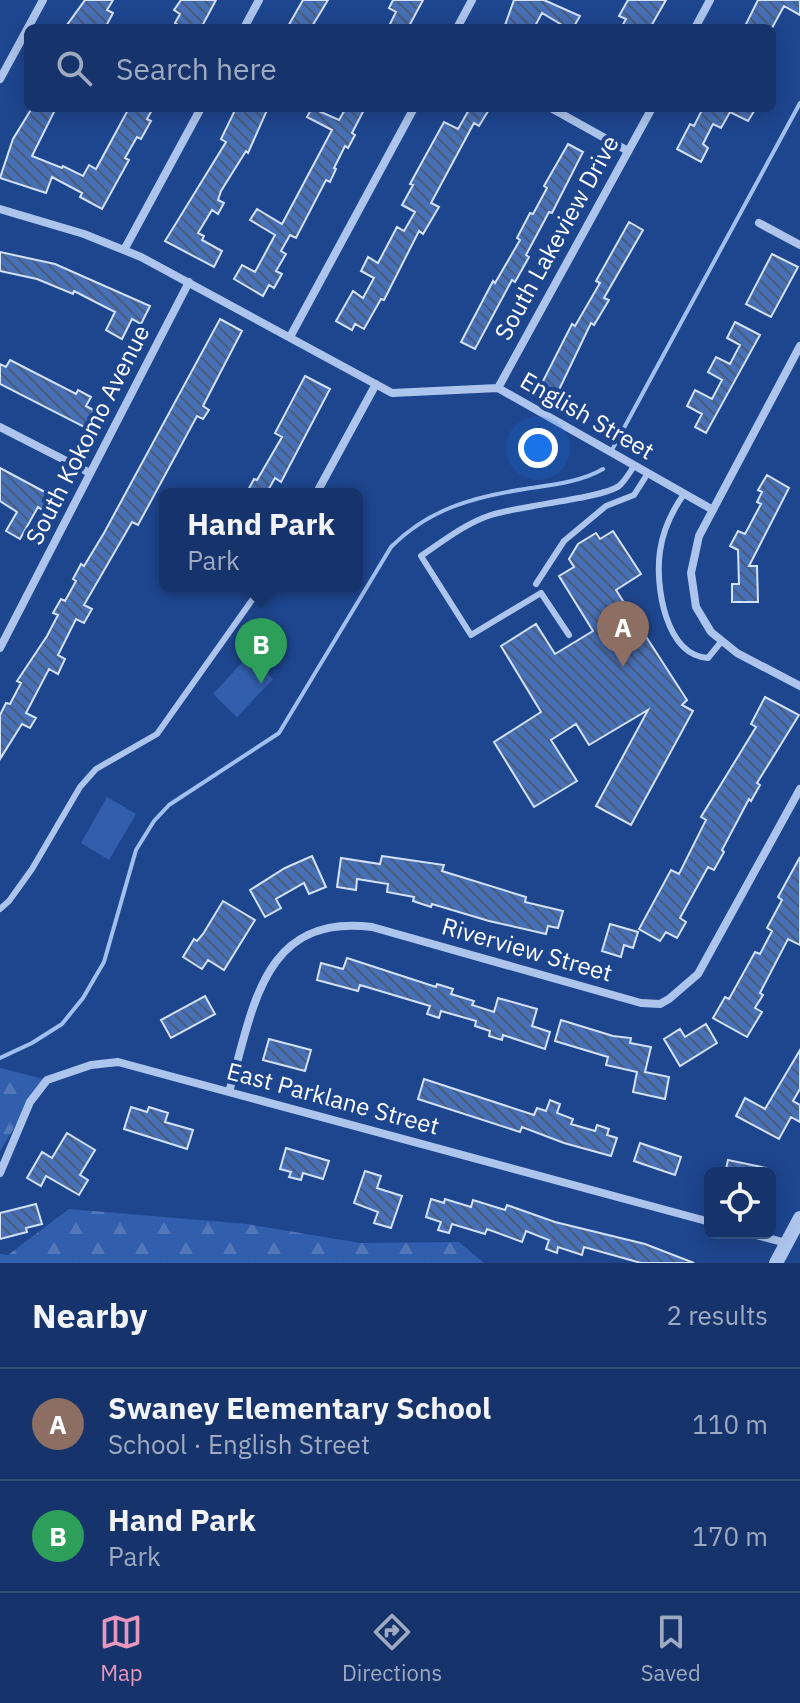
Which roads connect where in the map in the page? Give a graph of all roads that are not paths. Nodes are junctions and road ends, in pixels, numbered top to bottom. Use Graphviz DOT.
graph roads {
  1 [pos="43,0"];
  2 [pos="259,0"];
  3 [pos="472,0"];
  4 [pos="710,0"];
  5 [pos="30,24"];
  6 [pos="246,24"];
  7 [pos="459,24"];
  8 [pos="697,24"];
  9 [pos="24,35"];
  10 [pos="0,79"];
  11 [pos="199,112"];
  12 [pos="412,112"];
  13 [pos="558,112"];
  14 [pos="650,112"];
  15 [pos="628,151"];
  16 [pos="0,209"];
  17 [pos="759,223"];
  18 [pos="800,245"];
  19 [pos="124,250"];
  20 [pos="189,282"];
  21 [pos="290,337"];
  22 [pos="800,346"];
  23 [pos="376,384"];
  24 [pos="498,388"];
  25 [pos="0,427"];
  26 [pos="634,466"];
  27 [pos="90,473"];
  28 [pos="648,473"];
  29 [pos="319,488"];
  30 [pos="684,494"];
  31 [pos="713,510"];
  32 [pos="536,584"];
  33 [pos="258,592"];
  34 [pos="569,635"];
  35 [pos="721,642"];
  36 [pos="0,648"];
  37 [pos="800,686"];
  38 [pos="800,789"];
  39 [pos="0,909"];
  40 [pos="229,1092"];
  41 [pos="0,1173"];
  42 [pos="800,1218"];
  43 [pos="704,1220"];
  44 [pos="771,1239"];
  45 [pos="786,1243"];
  46 [pos="776,1263"];
  1 -- 5 [label="street"];
  2 -- 6 [label="street"];
  3 -- 7 [label="street"];
  4 -- 8 [label="street"];
  9 -- 10 [label="street"];
  11 -- 19 [label="street"];
  12 -- 21 [label="street"];
  13 -- 15 [label="street"];
  14 -- 15 [label="street, South Lakeview Drive"];
  15 -- 24 [label="street, South Lakeview Drive"];
  16 -- 19 [label="street, English Street"];
  17 -- 18 [label="street"];
  19 -- 20 [label="street, English Street"];
  20 -- 21 [label="street, English Street"];
  20 -- 27 [label="street, South Kokomo Avenue"];
  21 -- 23 [label="street, English Street"];
  22 -- 31 [label="street"];
  23 -- 24 [label="street, English Street"];
  23 -- 29 [label="street"];
  24 -- 26 [label="street, English Street"];
  25 -- 27 [label="street"];
  26 -- 28 [label="street, English Street"];
  26 -- 34 [label="lane"];
  27 -- 36 [label="street, South Kokomo Avenue"];
  28 -- 30 [label="street, English Street"];
  28 -- 32 [label="lane"];
  30 -- 31 [label="street, English Street"];
  30 -- 35 [label="lane"];
  31 -- 35 [label="street"];
  33 -- 39 [label="lane"];
  35 -- 37 [label="street"];
  38 -- 40 [label="street, Riverview Street"];
  40 -- 41 [label="street, East Parklane Street"];
  40 -- 43 [label="street, East Parklane Street"];
  42 -- 45 [label="street"];
  44 -- 45 [label="street"];
  45 -- 46 [label="street"];
}
